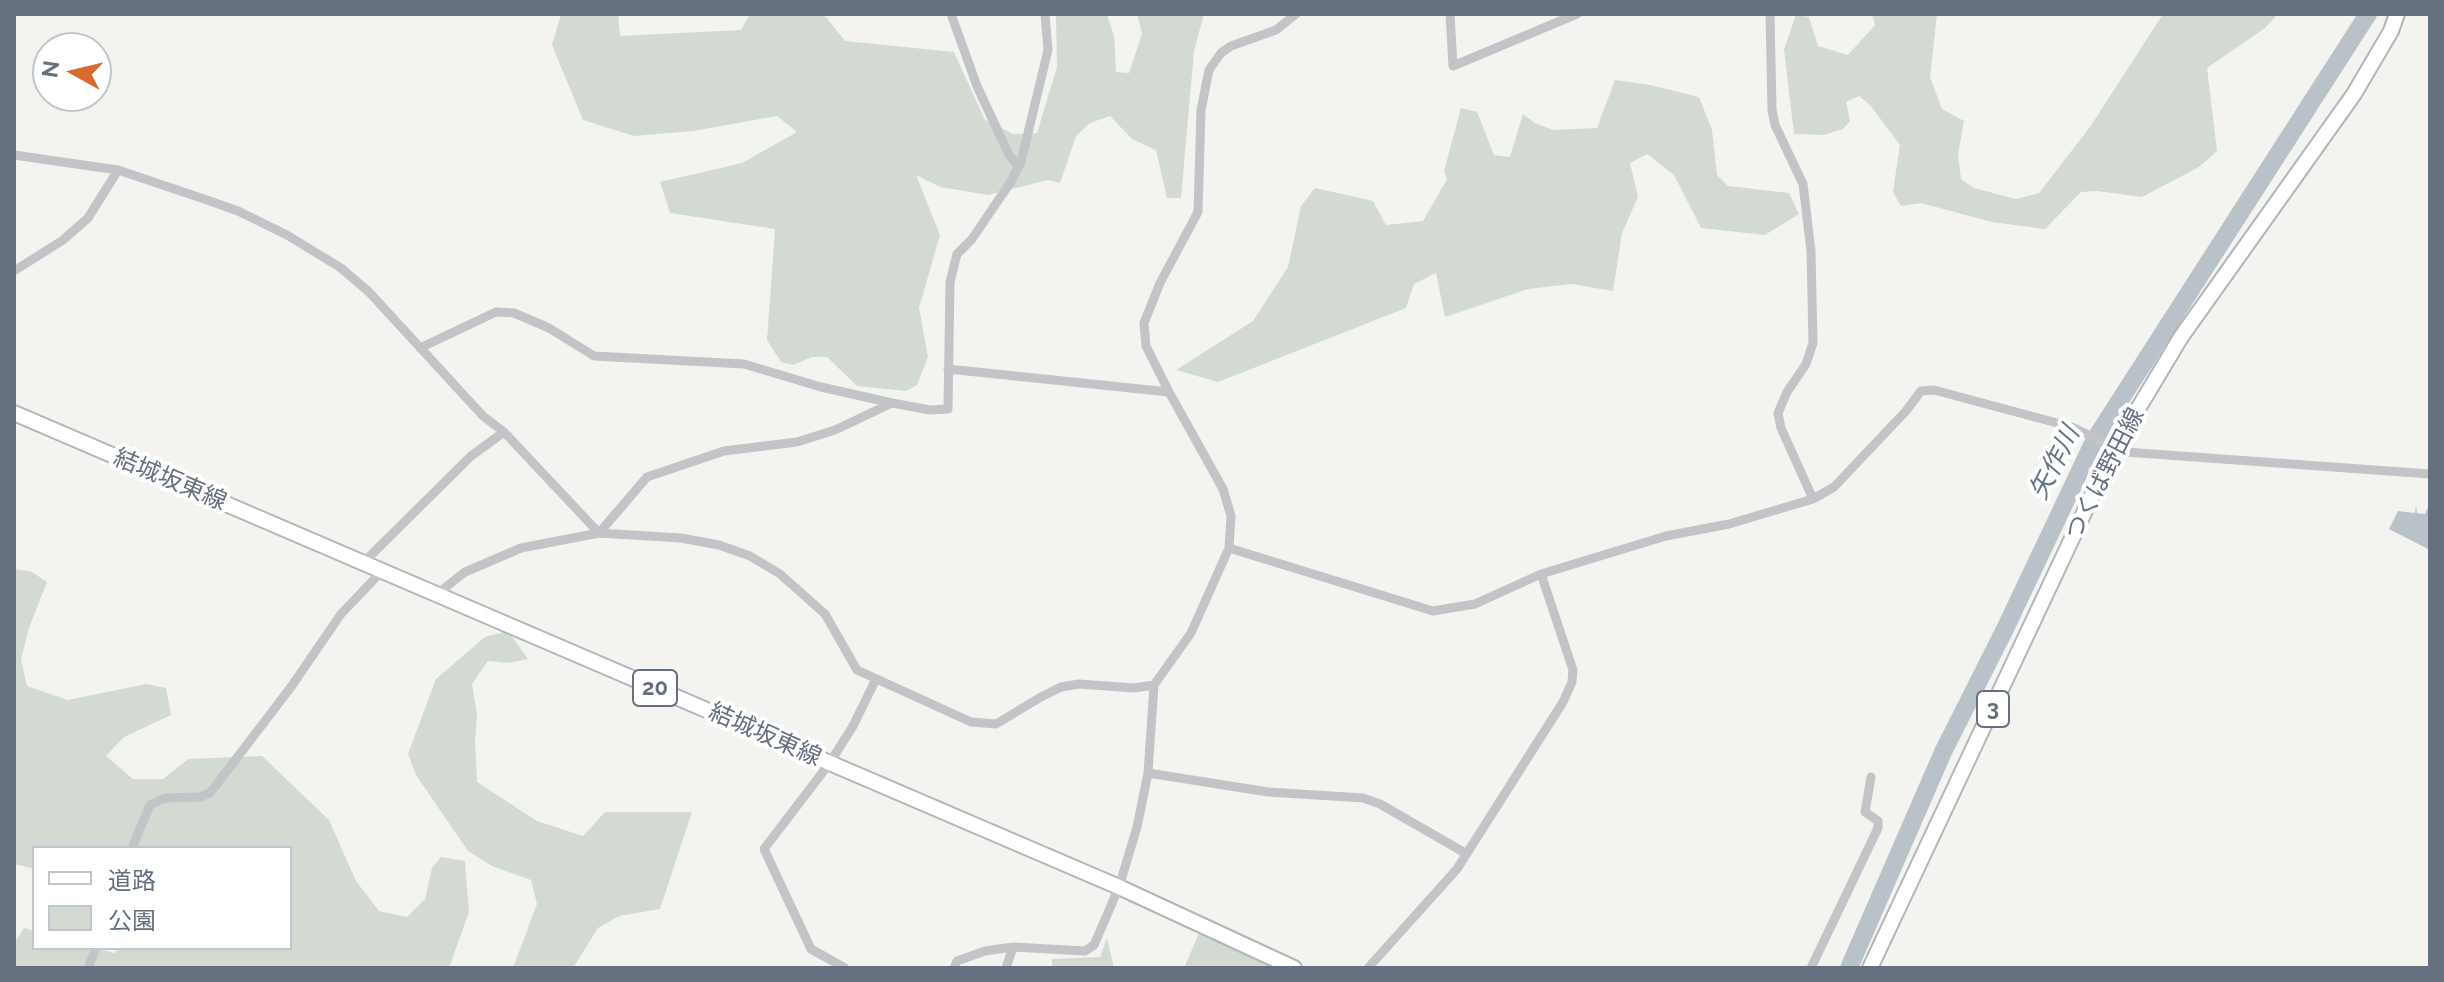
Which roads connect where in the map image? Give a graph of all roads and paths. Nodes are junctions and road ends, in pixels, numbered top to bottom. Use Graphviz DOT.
graph roads {
  1 [pos="951,14"];
  2 [pos="1045,14"];
  3 [pos="1296,14"];
  4 [pos="1450,14"];
  5 [pos="1577,14"];
  6 [pos="1770,14"];
  7 [pos="2397,14"];
  8 [pos="14,155"];
  9 [pos="1017,165"];
  10 [pos="118,170"];
  11 [pos="14,271"];
  12 [pos="420,348"];
  13 [pos="948,369"];
  14 [pos="1169,392"];
  15 [pos="892,403"];
  16 [pos="14,413"];
  17 [pos="504,432"];
  18 [pos="2110,446"];
  19 [pos="2430,474"];
  20 [pos="1813,499"];
  21 [pos="599,533"];
  22 [pos="1229,548"];
  23 [pos="363,563"];
  24 [pos="382,571"];
  25 [pos="1541,574"];
  26 [pos="437,594"];
  27 [pos="876,679"];
  28 [pos="1154,685"];
  29 [pos="829,764"];
  30 [pos="1148,773"];
  31 [pos="1871,777"];
  32 [pos="133,846"];
  33 [pos="1467,854"];
  34 [pos="1119,887"];
  35 [pos="1013,947"];
  36 [pos="845,968"];
  37 [pos="954,968"];
  38 [pos="1006,968"];
  39 [pos="1294,968"];
  40 [pos="1368,968"];
  41 [pos="1811,968"];
  42 [pos="1870,968"];
  1 -- 9 [label="street"];
  2 -- 9 [label="street"];
  3 -- 14 [label="street"];
  4 -- 5 [label="street"];
  6 -- 20 [label="street"];
  7 -- 18 [label="main road, つくば野田線 / 3"];
  8 -- 10 [label="street"];
  9 -- 13 [label="street"];
  10 -- 11 [label="street"];
  10 -- 12 [label="street"];
  12 -- 15 [label="street"];
  12 -- 17 [label="street"];
  13 -- 14 [label="street"];
  13 -- 15 [label="street"];
  14 -- 22 [label="street"];
  15 -- 21 [label="street"];
  16 -- 23 [label="main road, 結城坂東線 / 20"];
  17 -- 21 [label="street"];
  17 -- 23 [label="street"];
  18 -- 19 [label="street"];
  18 -- 20 [label="street"];
  18 -- 42 [label="main road, つくば野田線 / 3"];
  20 -- 25 [label="street"];
  21 -- 26 [label="street"];
  21 -- 27 [label="street"];
  22 -- 25 [label="street"];
  22 -- 28 [label="street"];
  23 -- 24 [label="main road, 結城坂東線 / 20"];
  24 -- 26 [label="main road, 結城坂東線 / 20"];
  24 -- 32 [label="street"];
  25 -- 33 [label="street"];
  26 -- 29 [label="main road, 結城坂東線 / 20"];
  27 -- 28 [label="street"];
  27 -- 29 [label="street"];
  28 -- 30 [label="street"];
  29 -- 34 [label="main road, 結城坂東線 / 20"];
  29 -- 36 [label="street"];
  30 -- 33 [label="street"];
  30 -- 34 [label="street"];
  31 -- 41 [label="street"];
  33 -- 40 [label="street"];
  34 -- 35 [label="street"];
  34 -- 39 [label="main road, 結城坂東線 / 20"];
  35 -- 37 [label="street"];
  35 -- 38 [label="street"];
}
